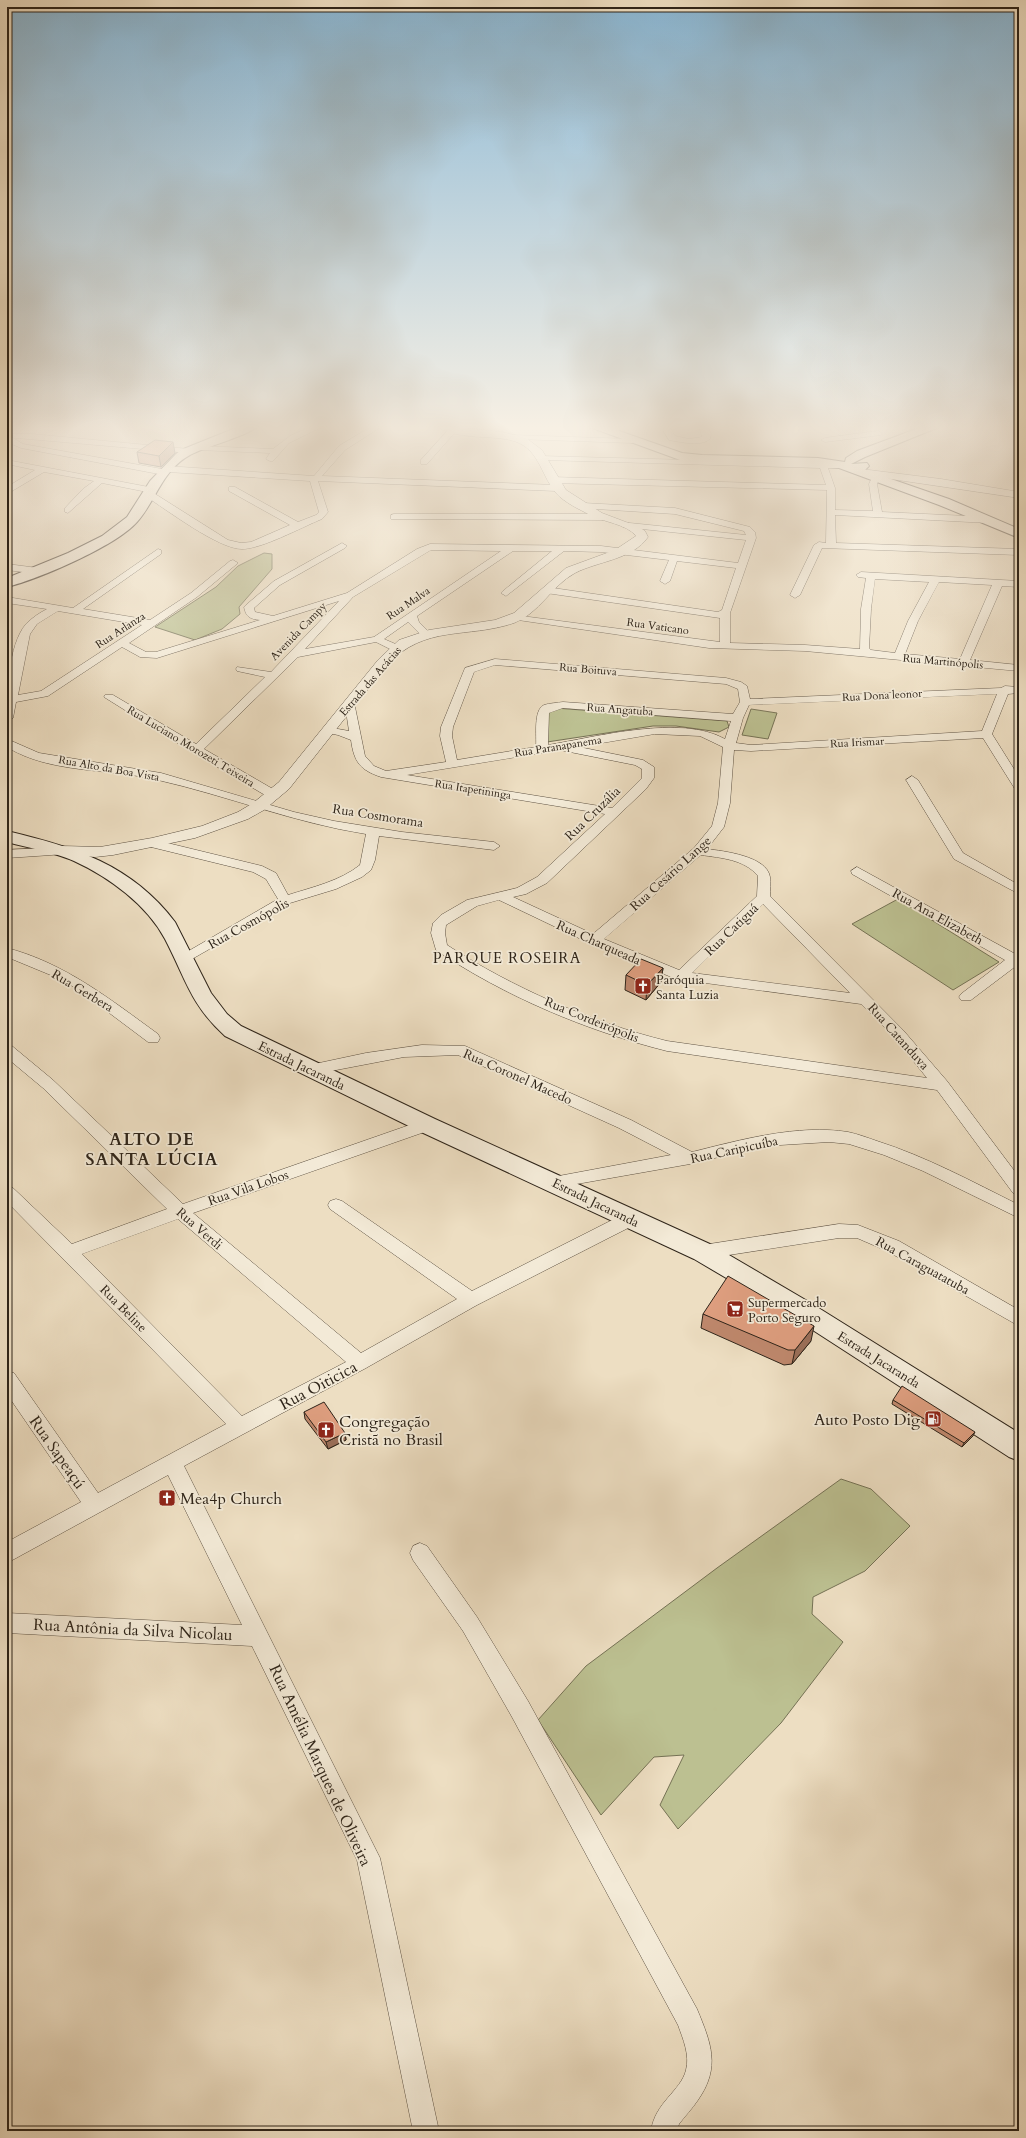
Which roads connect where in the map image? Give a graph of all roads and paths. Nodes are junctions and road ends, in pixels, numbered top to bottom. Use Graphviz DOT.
graph roads {
  1 [pos="125,525"];
  2 [pos="198,525"];
  3 [pos="301,525"];
  4 [pos="625,525"];
  5 [pos="630,525"];
  6 [pos="735,525"];
  7 [pos="832,525"];
  8 [pos="999,525"];
  9 [pos="298,526"];
  10 [pos="1019,534"];
  11 [pos="750,538"];
  12 [pos="831,544"];
  13 [pos="342,546"];
  14 [pos="512,547"];
  15 [pos="562,548"];
  16 [pos="620,551"];
  17 [pos="158,552"];
  18 [pos="1019,552"];
  19 [pos="674,558"];
  20 [pos="232,563"];
  21 [pos="741,566"];
  22 [pos="7,567"];
  23 [pos="38,570"];
  24 [pos="936,580"];
  25 [pos="665,581"];
  26 [pos="7,583"];
  27 [pos="998,583"];
  28 [pos="1019,584"];
  29 [pos="546,590"];
  30 [pos="506,593"];
  31 [pos="350,595"];
  32 [pos="795,595"];
  33 [pos="7,600"];
  34 [pos="54,609"];
  35 [pos="305,610"];
  36 [pos="73,612"];
  37 [pos="726,613"];
  38 [pos="412,615"];
  39 [pos="518,617"];
  40 [pos="277,619"];
  41 [pos="328,619"];
  42 [pos="151,623"];
  43 [pos="426,634"];
  44 [pos="377,639"];
  45 [pos="122,643"];
  46 [pos="725,645"];
  47 [pos="396,648"];
  48 [pos="795,648"];
  49 [pos="866,650"];
  50 [pos="295,654"];
  51 [pos="898,657"];
  52 [pos="964,663"];
  53 [pos="1019,668"];
  54 [pos="241,669"];
  55 [pos="271,675"];
  56 [pos="1005,689"];
  57 [pos="1019,690"];
  58 [pos="109,697"];
  59 [pos="13,700"];
  60 [pos="745,702"];
  61 [pos="350,704"];
  62 [pos="7,718"];
  63 [pos="737,718"];
  64 [pos="327,730"];
  65 [pos="986,734"];
  66 [pos="355,738"];
  67 [pos="595,740"];
  68 [pos="7,742"];
  69 [pos="557,746"];
  70 [pos="729,746"];
  71 [pos="542,749"];
  72 [pos="196,750"];
  73 [pos="600,754"];
  74 [pos="452,763"];
  75 [pos="385,775"];
  76 [pos="912,780"];
  77 [pos="1019,786"];
  78 [pos="274,795"];
  79 [pos="259,806"];
  80 [pos="614,812"];
  81 [pos="373,831"];
  82 [pos="8,842"];
  83 [pos="151,843"];
  84 [pos="494,846"];
  85 [pos="62,851"];
  86 [pos="698,851"];
  87 [pos="857,871"];
  88 [pos="1019,890"];
  89 [pos="502,897"];
  90 [pos="763,897"];
  91 [pos="285,900"];
  92 [pos="594,940"];
  93 [pos="7,952"];
  94 [pos="185,959"];
  95 [pos="1017,960"];
  96 [pos="681,976"];
  97 [pos="966,997"];
  98 [pos="866,1000"];
  99 [pos="153,1038"];
  100 [pos="7,1050"];
  101 [pos="310,1070"];
  102 [pos="942,1085"];
  103 [pos="427,1125"];
  104 [pos="690,1158"];
  105 [pos="554,1182"];
  106 [pos="1019,1189"];
  107 [pos="7,1192"];
  108 [pos="336,1205"];
  109 [pos="180,1211"];
  110 [pos="1019,1212"];
  111 [pos="630,1220"];
  112 [pos="69,1252"];
  113 [pos="703,1252"];
  114 [pos="471,1300"];
  115 [pos="1019,1319"];
  116 [pos="360,1363"];
  117 [pos="7,1379"];
  118 [pos="240,1426"];
  119 [pos="1019,1448"];
  120 [pos="173,1464"];
  121 [pos="95,1506"];
  122 [pos="7,1553"];
  123 [pos="420,1554"];
  124 [pos="7,1623"];
  125 [pos="259,1636"];
  126 [pos="426,2131"];
  127 [pos="664,2131"];
  1 -- 23 [label="main road"];
  2 -- 9 [label="street"];
  3 -- 9 [label="street"];
  4 -- 16 [label="street, Estrada das Acácias"];
  5 -- 11 [label="street"];
  6 -- 11 [label="street"];
  7 -- 12 [label="street"];
  8 -- 10 [label="main road"];
  11 -- 21 [label="street"];
  12 -- 18 [label="street"];
  12 -- 32 [label="street"];
  13 -- 40 [label="street"];
  14 -- 15 [label="street"];
  14 -- 31 [label="street, Avenida Campy"];
  14 -- 38 [label="street, Rua Malva"];
  15 -- 16 [label="street"];
  15 -- 30 [label="street"];
  16 -- 19 [label="street"];
  16 -- 29 [label="street, Estrada das Acácias"];
  17 -- 36 [label="street"];
  19 -- 21 [label="street"];
  19 -- 25 [label="street"];
  20 -- 42 [label="street, Rua Arlanza"];
  21 -- 37 [label="street"];
  22 -- 23 [label="street"];
  23 -- 26 [label="main road"];
  24 -- 27 [label="street"];
  24 -- 49 [label="street"];
  24 -- 51 [label="street"];
  27 -- 28 [label="street"];
  27 -- 52 [label="street"];
  29 -- 37 [label="street"];
  29 -- 39 [label="street, Estrada das Acácias"];
  31 -- 35 [label="street"];
  31 -- 41 [label="street, Avenida Campy"];
  33 -- 34 [label="street"];
  34 -- 36 [label="street"];
  34 -- 59 [label="street"];
  35 -- 40 [label="street"];
  35 -- 41 [label="street"];
  36 -- 42 [label="street"];
  37 -- 46 [label="street"];
  38 -- 43 [label="street"];
  38 -- 44 [label="street, Rua Malva"];
  39 -- 43 [label="street, Estrada das Acácias"];
  39 -- 46 [label="street, Rua Vaticano"];
  40 -- 45 [label="street"];
  41 -- 50 [label="street, Avenida Campy"];
  42 -- 45 [label="street, Rua Arlanza"];
  43 -- 47 [label="street, Estrada das Acácias"];
  44 -- 47 [label="street"];
  44 -- 50 [label="street"];
  45 -- 59 [label="street, Rua Arlanza"];
  46 -- 48 [label="street, Rua Vaticano"];
  47 -- 61 [label="street, Estrada das Acácias"];
  48 -- 49 [label="street, Rua Martinópolis"];
  49 -- 51 [label="street, Rua Martinópolis"];
  50 -- 55 [label="street, Avenida Campy"];
  51 -- 52 [label="street, Rua Martinópolis"];
  52 -- 53 [label="street, Rua Martinópolis"];
  54 -- 55 [label="street"];
  55 -- 72 [label="street, Avenida Campy"];
  56 -- 57 [label="street, Rua Dona leonor"];
  56 -- 60 [label="street, Rua Dona leonor"];
  56 -- 65 [label="street"];
  58 -- 72 [label="street, Rua Luciano Morozeti Teixeira"];
  59 -- 62 [label="street"];
  60 -- 63 [label="street"];
  60 -- 74 [label="street, Rua Boituva"];
  61 -- 64 [label="street, Estrada das Acácias"];
  61 -- 66 [label="street, Rua Itapetininga"];
  63 -- 70 [label="street"];
  63 -- 71 [label="street, Rua Angatuba"];
  64 -- 66 [label="street"];
  64 -- 78 [label="street, Estrada das Acácias"];
  65 -- 70 [label="street, Rua Irismar"];
  65 -- 77 [label="street"];
  66 -- 75 [label="street, Rua Itapetininga"];
  67 -- 69 [label="street, Rua Paranapanema"];
  67 -- 70 [label="street, Rua Paranapanema"];
  67 -- 73 [label="street"];
  68 -- 79 [label="street, Rua Alto da Boa Vista"];
  69 -- 71 [label="street, Rua Paranapanema"];
  69 -- 73 [label="street, Rua Cruzália"];
  70 -- 86 [label="street, Rua Cesário Lange"];
  71 -- 74 [label="street, Rua Paranapanema"];
  72 -- 78 [label="street, Rua Luciano Morozeti Teixeira"];
  73 -- 80 [label="street, Rua Cruzália"];
  74 -- 75 [label="street, Rua Paranapanema"];
  75 -- 80 [label="street, Rua Itapetininga"];
  76 -- 88 [label="street"];
  78 -- 79 [label="street, Estrada das Acácias"];
  79 -- 81 [label="street, Rua Cosmorama"];
  79 -- 83 [label="street, Estrada das Acácias"];
  80 -- 89 [label="street, Rua Cruzália"];
  81 -- 84 [label="street, Rua Cosmorama"];
  81 -- 91 [label="street, Rua Cosmópolis"];
  82 -- 85 [label="main road, Estrada Jacaranda"];
  83 -- 85 [label="street, Estrada das Acácias"];
  83 -- 91 [label="street"];
  85 -- 94 [label="main road, Estrada Jacaranda"];
  86 -- 90 [label="street, Rua Catiguá"];
  86 -- 92 [label="street, Rua Cesário Lange"];
  87 -- 95 [label="street, Rua Ana Elizabeth"];
  89 -- 92 [label="street, Rua Charqueada"];
  89 -- 102 [label="street, Rua Cordeirópolis"];
  90 -- 96 [label="street, Rua Catiguá"];
  90 -- 98 [label="street, Rua Catanduva"];
  91 -- 94 [label="street, Rua Cosmópolis"];
  92 -- 96 [label="street, Rua Charqueada"];
  93 -- 99 [label="street, Rua Gerbera"];
  94 -- 101 [label="main road, Estrada Jacaranda"];
  95 -- 97 [label="street"];
  96 -- 98 [label="street, Rua Charqueada"];
  98 -- 102 [label="street, Rua Catanduva"];
  100 -- 109 [label="street, Rua Verdi"];
  101 -- 103 [label="main road, Estrada Jacaranda"];
  101 -- 104 [label="street, Rua Coronel Macedo"];
  102 -- 106 [label="street, Rua Catanduva"];
  103 -- 105 [label="main road, Estrada Jacaranda"];
  103 -- 109 [label="street, Rua Vila Lobos"];
  104 -- 105 [label="street, Rua Caripicuíba"];
  104 -- 110 [label="street, Rua Caripicuíba"];
  105 -- 111 [label="main road, Estrada Jacaranda"];
  107 -- 112 [label="street, Rua Beline"];
  108 -- 114 [label="street"];
  109 -- 112 [label="street, Rua Vila Lobos"];
  109 -- 116 [label="street, Rua Verdi"];
  111 -- 113 [label="main road, Estrada Jacaranda"];
  111 -- 114 [label="street, Rua Oiticica"];
  112 -- 118 [label="street, Rua Beline"];
  113 -- 115 [label="street, Rua Caraguatatuba"];
  113 -- 119 [label="main road, Estrada Jacaranda"];
  114 -- 116 [label="street, Rua Oiticica"];
  116 -- 118 [label="street, Rua Oiticica"];
  117 -- 121 [label="street, Rua Sapeaçú"];
  118 -- 120 [label="street, Rua Oiticica"];
  120 -- 121 [label="street, Rua Oiticica"];
  120 -- 125 [label="street, Rua Amélia Marques de Oliveira"];
  121 -- 122 [label="street, Rua Oiticica"];
  123 -- 127 [label="street"];
  124 -- 125 [label="street, Rua Antônia da Silva Nicolau"];
  125 -- 126 [label="street, Rua Amélia Marques de Oliveira"];
}
